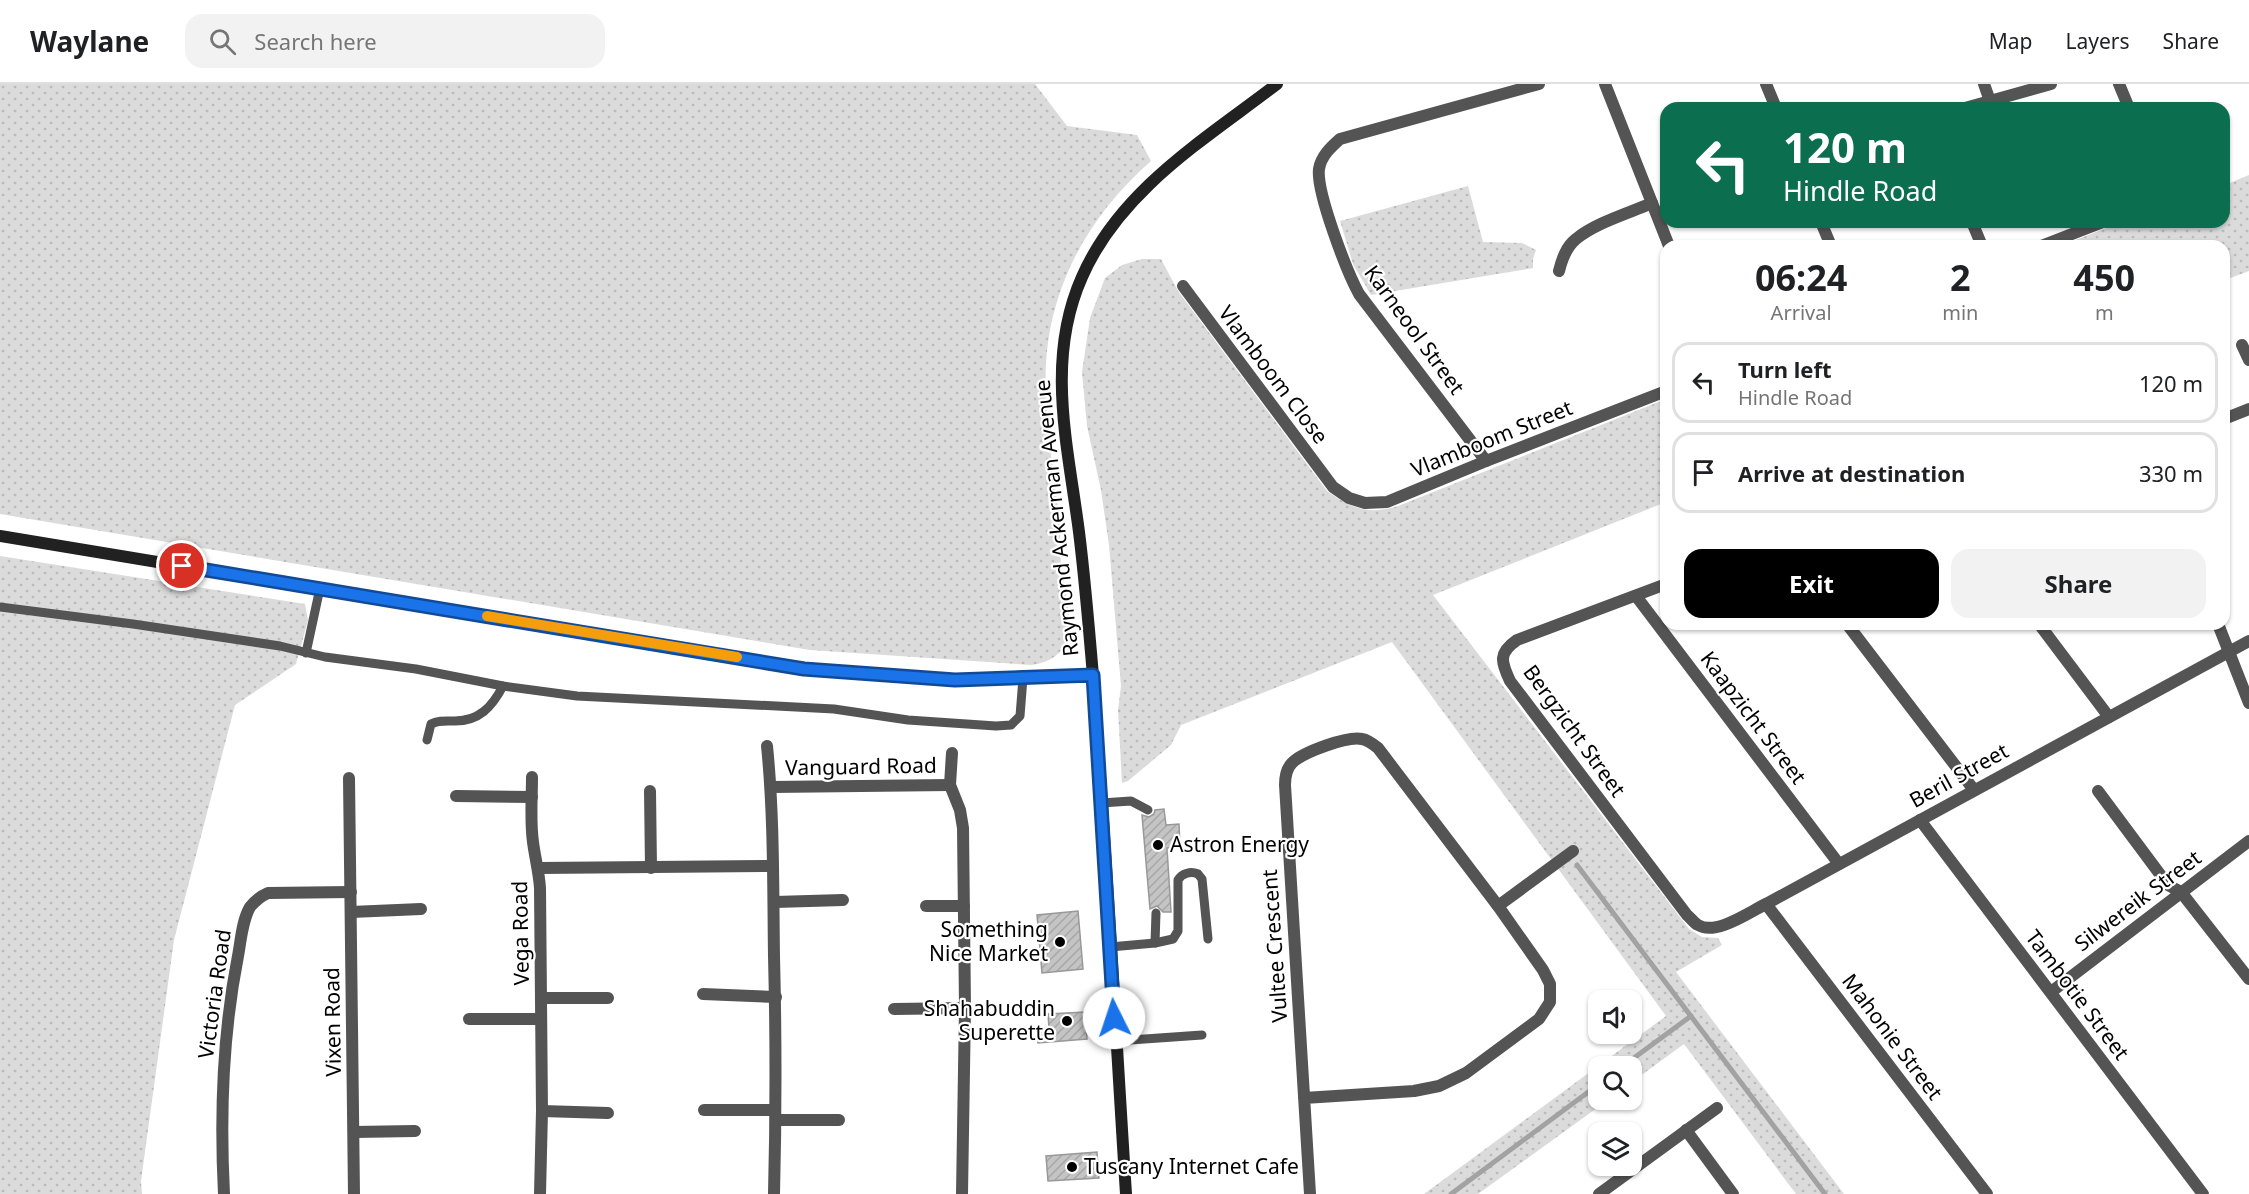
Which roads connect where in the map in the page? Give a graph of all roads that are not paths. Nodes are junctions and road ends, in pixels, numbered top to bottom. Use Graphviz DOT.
graph roads {
  1 [pos="1277,84"];
  2 [pos="1539,84"];
  3 [pos="1605,84"];
  4 [pos="1766,84"];
  5 [pos="1984,84"];
  6 [pos="2051,84"];
  7 [pos="2119,84"];
  8 [pos="1990,101"];
  9 [pos="1774,102"];
  10 [pos="1986,102"];
  11 [pos="2126,102"];
  12 [pos="1652,203"];
  13 [pos="1660,223"];
  14 [pos="2088,228"];
  15 [pos="2056,240"];
  16 [pos="1559,271"];
  17 [pos="1183,286"];
  18 [pos="2242,345"];
  19 [pos="2249,360"];
  20 [pos="1660,393"];
  21 [pos="2249,409"];
  22 [pos="2230,417"];
  23 [pos="1486,461"];
  24 [pos="1333,487"];
  25 [pos="0,536"];
  26 [pos="1660,586"];
  27 [pos="320,588"];
  28 [pos="1636,596"];
  29 [pos="0,607"];
  30 [pos="1660,628"];
  31 [pos="1662,630"];
  32 [pos="1853,630"];
  33 [pos="2044,630"];
  34 [pos="2220,630"];
  35 [pos="2249,641"];
  36 [pos="306,652"];
  37 [pos="2229,652"];
  38 [pos="1093,675"];
  39 [pos="1023,678"];
  40 [pos="502,686"];
  41 [pos="2249,704"];
  42 [pos="2109,717"];
  43 [pos="427,740"];
  44 [pos="767,746"];
  45 [pos="952,753"];
  46 [pos="532,777"];
  47 [pos="349,778"];
  48 [pos="950,785"];
  49 [pos="771,787"];
  50 [pos="650,790"];
  51 [pos="1974,790"];
  52 [pos="2098,791"];
  53 [pos="456,796"];
  54 [pos="532,797"];
  55 [pos="1101,803"];
  56 [pos="1148,810"];
  57 [pos="1920,820"];
  58 [pos="2249,841"];
  59 [pos="1573,851"];
  60 [pos="1839,864"];
  61 [pos="773,866"];
  62 [pos="539,868"];
  63 [pos="651,868"];
  64 [pos="351,892"];
  65 [pos="2181,892"];
  66 [pos="843,900"];
  67 [pos="775,902"];
  68 [pos="1766,904"];
  69 [pos="927,906"];
  70 [pos="963,906"];
  71 [pos="1498,906"];
  72 [pos="421,909"];
  73 [pos="351,912"];
  74 [pos="1156,913"];
  75 [pos="1687,915"];
  76 [pos="1208,939"];
  77 [pos="1155,943"];
  78 [pos="1110,947"];
  79 [pos="2249,979"];
  80 [pos="2051,992"];
  81 [pos="703,994"];
  82 [pos="776,997"];
  83 [pos="542,998"];
  84 [pos="608,998"];
  85 [pos="964,1008"];
  86 [pos="894,1009"];
  87 [pos="469,1019"];
  88 [pos="541,1019"];
  89 [pos="1202,1035"];
  90 [pos="1116,1041"];
  91 [pos="1304,1098"];
  92 [pos="1717,1108"];
  93 [pos="704,1110"];
  94 [pos="542,1111"];
  95 [pos="608,1113"];
  96 [pos="776,1115"];
  97 [pos="838,1120"];
  98 [pos="1686,1130"];
  99 [pos="415,1131"];
  100 [pos="354,1132"];
  101 [pos="224,1194"];
  102 [pos="354,1194"];
  103 [pos="540,1194"];
  104 [pos="774,1194"];
  105 [pos="962,1194"];
  106 [pos="1126,1194"];
  107 [pos="1310,1194"];
  108 [pos="1599,1194"];
  109 [pos="1733,1194"];
  110 [pos="1986,1194"];
  111 [pos="2203,1194"];
  1 -- 38 [label="street, Raymond Ackerman Avenue"];
  2 -- 23 [label="street, Karneool Street"];
  3 -- 12 [label="street"];
  4 -- 9 [label="street"];
  5 -- 8 [label="street"];
  6 -- 8 [label="street"];
  7 -- 11 [label="street"];
  8 -- 10 [label="street"];
  12 -- 13 [label="street"];
  12 -- 16 [label="street"];
  14 -- 15 [label="street"];
  17 -- 24 [label="street, Vlamboom Close"];
  18 -- 19 [label="street"];
  20 -- 23 [label="street, Vlamboom Street"];
  21 -- 22 [label="street"];
  23 -- 24 [label="street, Vlamboom Street"];
  25 -- 27 [label="street"];
  26 -- 28 [label="street, Bergzicht Street"];
  27 -- 36 [label="lane"];
  27 -- 39 [label="street"];
  28 -- 30 [label="street, Kaapzicht Street"];
  28 -- 75 [label="street, Bergzicht Street"];
  29 -- 36 [label="lane"];
  31 -- 60 [label="street, Kaapzicht Street"];
  32 -- 51 [label="street"];
  33 -- 42 [label="street"];
  34 -- 37 [label="street"];
  35 -- 37 [label="street, Beril Street"];
  36 -- 40 [label="lane"];
  37 -- 41 [label="street"];
  37 -- 42 [label="street, Beril Street"];
  38 -- 39 [label="street"];
  38 -- 55 [label="street, Raymond Ackerman Avenue"];
  39 -- 40 [label="lane"];
  40 -- 43 [label="lane"];
  42 -- 51 [label="street, Beril Street"];
  44 -- 49 [label="street"];
  45 -- 48 [label="street, Vanguard Road"];
  46 -- 54 [label="street, Vega Road"];
  47 -- 64 [label="street, Vixen Road"];
  48 -- 49 [label="street, Vanguard Road"];
  48 -- 70 [label="street, Vanguard Road"];
  49 -- 61 [label="street"];
  50 -- 63 [label="street"];
  51 -- 57 [label="street, Beril Street"];
  52 -- 65 [label="street"];
  53 -- 54 [label="street"];
  54 -- 62 [label="street, Vega Road"];
  55 -- 56 [label="lane"];
  55 -- 78 [label="street, Raymond Ackerman Avenue"];
  57 -- 60 [label="street, Beril Street"];
  57 -- 80 [label="street, Tambotie Street"];
  58 -- 65 [label="street, Silwereik Street"];
  59 -- 71 [label="street"];
  60 -- 68 [label="street, Beril Street"];
  61 -- 63 [label="street, Vega Road"];
  61 -- 67 [label="street"];
  62 -- 63 [label="street, Vega Road"];
  62 -- 83 [label="street, Vega Road"];
  64 -- 73 [label="street, Vixen Road"];
  64 -- 101 [label="street, Victoria Road"];
  65 -- 79 [label="street"];
  65 -- 80 [label="street, Silwereik Street"];
  66 -- 67 [label="street"];
  67 -- 82 [label="street"];
  68 -- 75 [label="street, Beril Street"];
  68 -- 110 [label="street, Mahonie Street"];
  69 -- 70 [label="street"];
  70 -- 85 [label="street, Vanguard Road"];
  71 -- 91 [label="street, Vultee Crescent"];
  71 -- 91 [label="street, Vultee Crescent"];
  72 -- 73 [label="street"];
  73 -- 100 [label="street, Vixen Road"];
  74 -- 77 [label="lane"];
  76 -- 77 [label="lane"];
  77 -- 78 [label="lane"];
  78 -- 90 [label="street, Raymond Ackerman Avenue"];
  80 -- 111 [label="street, Tambotie Street"];
  81 -- 82 [label="street"];
  82 -- 96 [label="street"];
  83 -- 84 [label="street, Vega Road"];
  83 -- 88 [label="street, Vega Road"];
  85 -- 86 [label="street"];
  85 -- 105 [label="street, Vanguard Road"];
  87 -- 88 [label="street"];
  88 -- 94 [label="street, Vega Road"];
  89 -- 90 [label="lane"];
  90 -- 106 [label="street, Raymond Ackerman Avenue"];
  91 -- 107 [label="street, Vultee Crescent"];
  92 -- 98 [label="street"];
  93 -- 96 [label="street"];
  94 -- 95 [label="street"];
  94 -- 103 [label="street, Vega Road"];
  96 -- 97 [label="street"];
  96 -- 104 [label="street"];
  98 -- 108 [label="street"];
  98 -- 109 [label="street"];
  99 -- 100 [label="street"];
  100 -- 102 [label="street, Vixen Road"];
}
